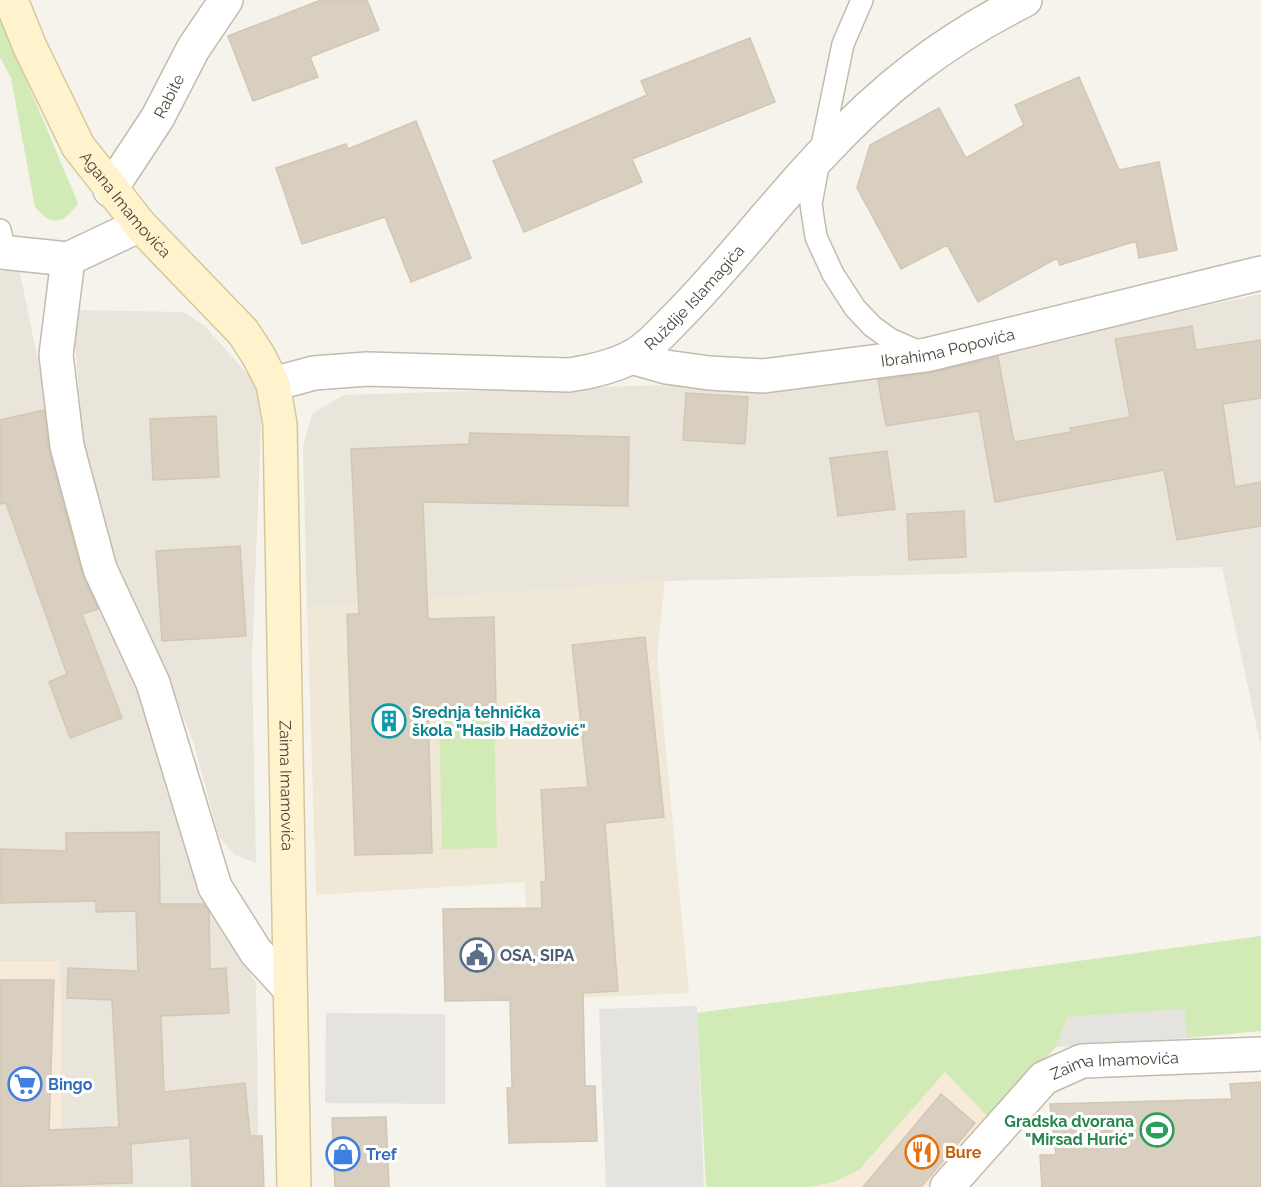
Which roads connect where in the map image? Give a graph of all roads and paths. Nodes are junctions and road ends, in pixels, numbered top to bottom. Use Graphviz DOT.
graph roads {
  1 [pos="11,0"];
  2 [pos="226,0"];
  3 [pos="862,0"];
  4 [pos="1025,0"];
  5 [pos="820,155"];
  6 [pos="110,190"];
  7 [pos="140,225"];
  8 [pos="2,244"];
  9 [pos="68,259"];
  10 [pos="1261,273"];
  11 [pos="926,355"];
  12 [pos="632,357"];
  13 [pos="273,384"];
  14 [pos="290,989"];
  15 [pos="1261,1054"];
  16 [pos="294,1187"];
  17 [pos="947,1187"];
  1 -- 6 [label="main road, Agana Imamovića"];
  2 -- 6 [label="street, Rabite"];
  3 -- 5 [label="lane"];
  4 -- 5 [label="street, Ruždije Islamagića"];
  5 -- 11 [label="lane"];
  5 -- 12 [label="street, Ruždije Islamagića"];
  6 -- 7 [label="main road, Agana Imamovića"];
  7 -- 9 [label="street"];
  7 -- 13 [label="main road, Agana Imamovića"];
  8 -- 9 [label="street"];
  9 -- 14 [label="street"];
  10 -- 11 [label="street, Ibrahima Popovića"];
  11 -- 12 [label="street, Ibrahima Popovića"];
  12 -- 13 [label="street, Ruždije Islamagića"];
  13 -- 14 [label="main road, Zaima Imamovića"];
  14 -- 16 [label="main road, Zaima Imamovića"];
  15 -- 17 [label="street, Zaima Imamovića"];
}
